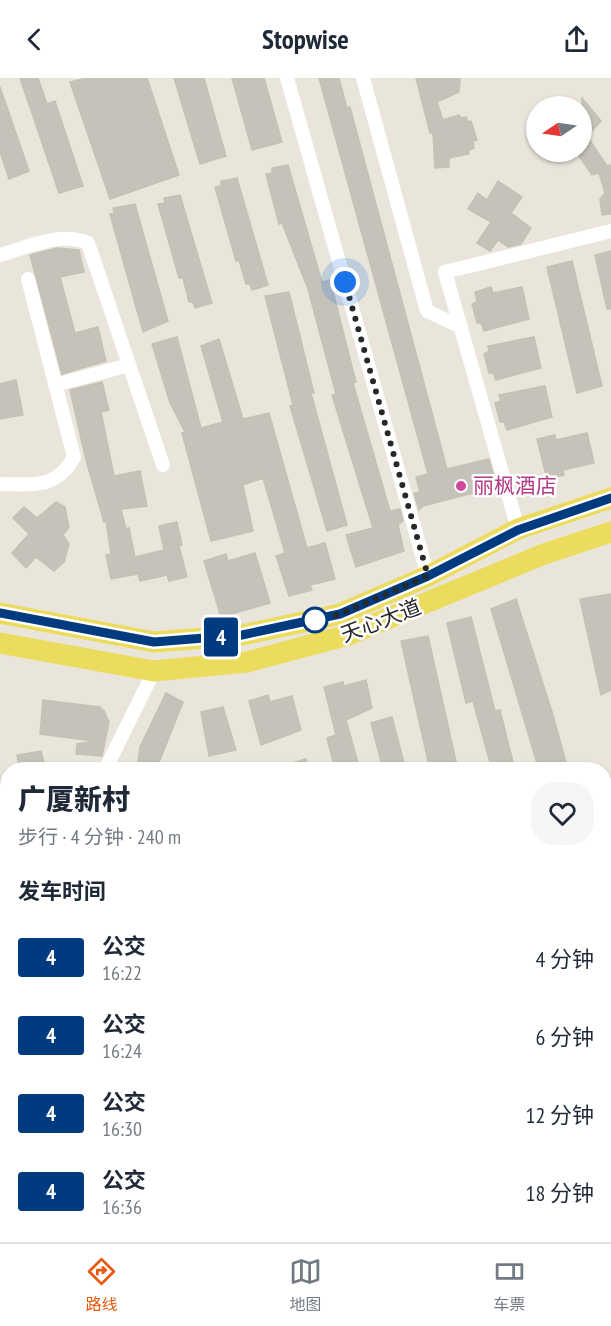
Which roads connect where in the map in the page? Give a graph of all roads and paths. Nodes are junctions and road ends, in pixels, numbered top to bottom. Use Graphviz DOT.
graph roads {
  1 [pos="287,78"];
  2 [pos="363,78"];
  3 [pos="611,231"];
  4 [pos="0,255"];
  5 [pos="28,279"];
  6 [pos="461,327"];
  7 [pos="129,365"];
  8 [pos="55,385"];
  9 [pos="163,465"];
  10 [pos="0,484"];
  11 [pos="611,498"];
  12 [pos="518,530"];
  13 [pos="611,532"];
  14 [pos="428,576"];
  15 [pos="0,613"];
  16 [pos="0,643"];
  17 [pos="154,671"];
  18 [pos="109,762"];
  1 -- 14 [label="street"];
  2 -- 6 [label="street"];
  3 -- 6 [label="street"];
  4 -- 7 [label="street"];
  5 -- 8 [label="street"];
  6 -- 12 [label="street"];
  7 -- 8 [label="street"];
  7 -- 9 [label="street"];
  8 -- 10 [label="street"];
  11 -- 12 [label="main road, 天心大道"];
  12 -- 14 [label="main road, 天心大道"];
  13 -- 17 [label="main road, 天心大道"];
  14 -- 15 [label="main road, 天心大道"];
  16 -- 17 [label="main road, 天心大道"];
  17 -- 18 [label="street"];
}
